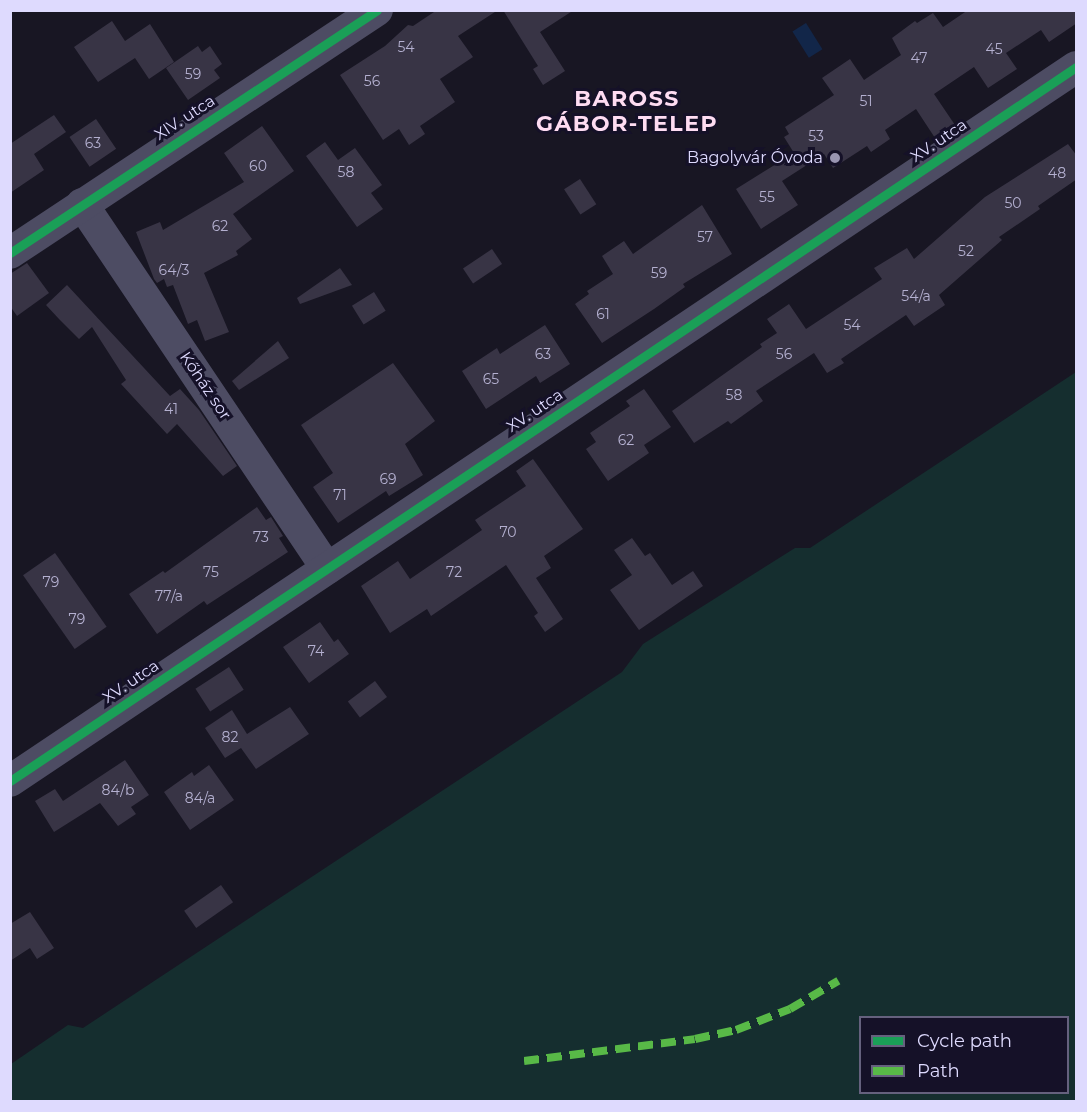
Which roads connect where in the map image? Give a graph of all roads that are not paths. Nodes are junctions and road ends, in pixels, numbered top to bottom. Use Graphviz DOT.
graph roads {
  1 [pos="377,10"];
  2 [pos="1077,67"];
  3 [pos="82,204"];
  4 [pos="15,240"];
  5 [pos="327,568"];
  6 [pos="10,781"];
  1 -- 3 [label="street, XIV. utca"];
  2 -- 5 [label="street, XV. utca"];
  3 -- 4 [label="street, XIV. utca"];
  3 -- 5 [label="street, Kőház sor"];
  5 -- 6 [label="street, XV. utca"];
}
